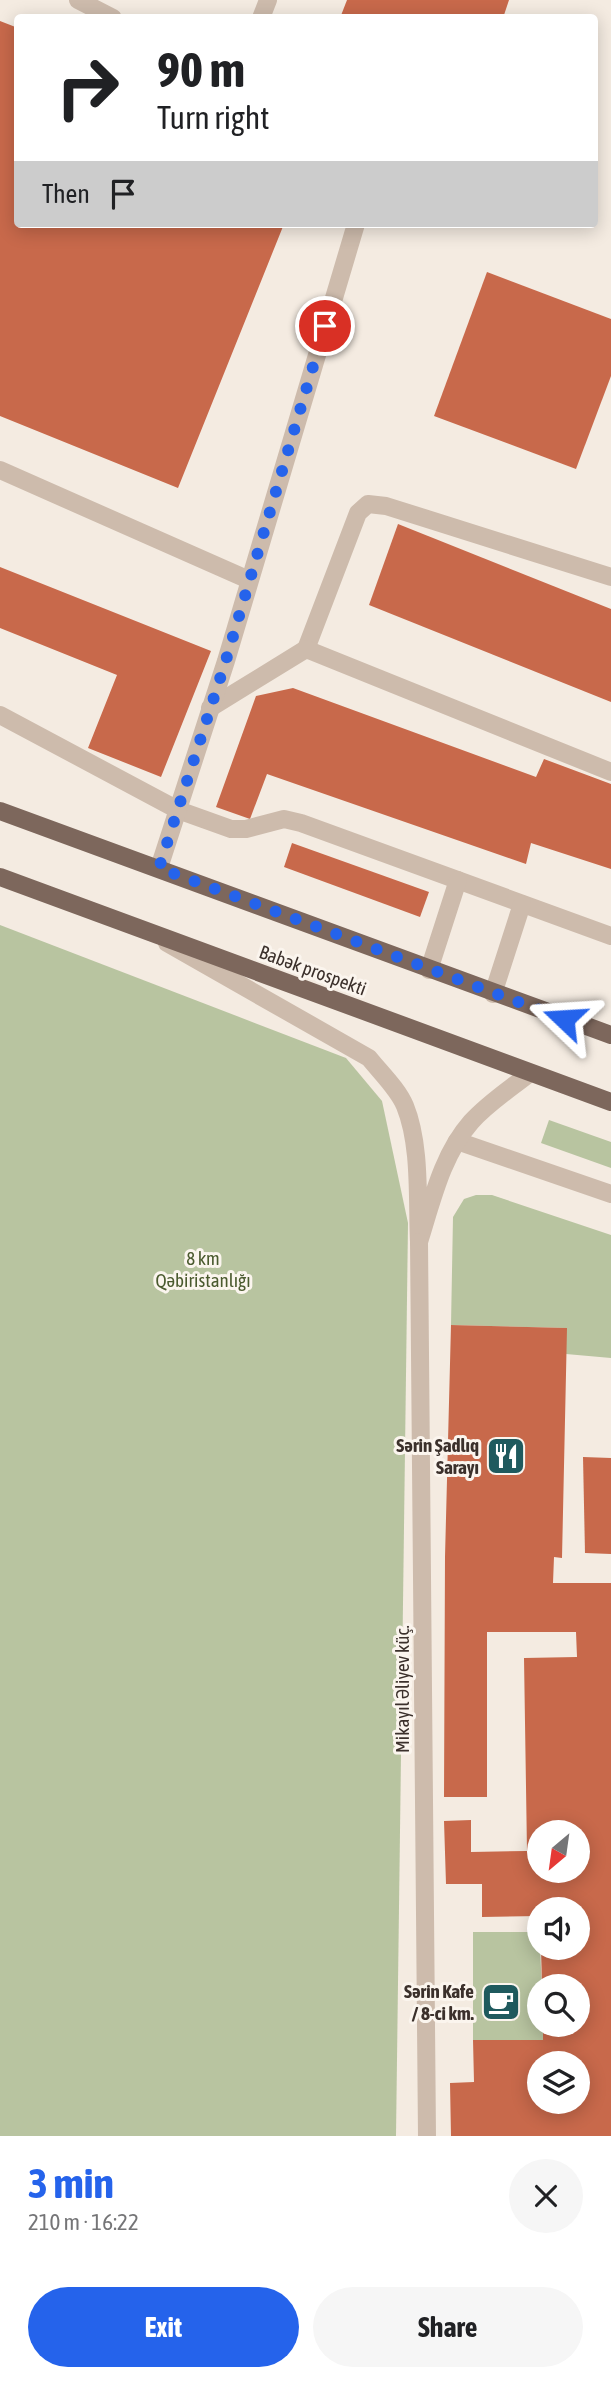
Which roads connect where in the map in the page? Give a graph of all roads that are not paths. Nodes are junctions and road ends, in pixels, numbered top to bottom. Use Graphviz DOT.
graph roads {
  1 [pos="78,0"];
  2 [pos="105,14"];
  3 [pos="355,228"];
  4 [pos="0,470"];
  5 [pos="611,578"];
  6 [pos="249,580"];
  7 [pos="306,649"];
  8 [pos="210,708"];
  9 [pos="0,715"];
  10 [pos="611,772"];
  11 [pos="177,810"];
  12 [pos="3,812"];
  13 [pos="159,868"];
  14 [pos="0,877"];
  15 [pos="458,880"];
  16 [pos="522,904"];
  17 [pos="142,930"];
  18 [pos="611,936"];
  19 [pos="429,970"];
  20 [pos="493,993"];
  21 [pos="611,1035"];
  22 [pos="530,1073"];
  23 [pos="611,1102"];
  24 [pos="457,1141"];
  25 [pos="611,1194"];
  26 [pos="419,1242"];
  27 [pos="427,2136"];
  1 -- 2 [label="street"];
  3 -- 6 [label="street"];
  4 -- 6 [label="street"];
  5 -- 7 [label="street"];
  6 -- 8 [label="street"];
  7 -- 8 [label="street"];
  7 -- 10 [label="street"];
  8 -- 11 [label="street"];
  9 -- 11 [label="street"];
  11 -- 13 [label="street"];
  11 -- 15 [label="street"];
  12 -- 13 [label="main road"];
  13 -- 19 [label="main road"];
  14 -- 17 [label="main road, Babək prospekti"];
  15 -- 16 [label="street"];
  15 -- 19 [label="street"];
  16 -- 18 [label="street"];
  16 -- 20 [label="street"];
  17 -- 22 [label="main road, Babək prospekti"];
  17 -- 26 [label="street, Mikayıl Əliyev küç."];
  19 -- 20 [label="main road"];
  20 -- 21 [label="main road"];
  22 -- 23 [label="main road, Babək prospekti"];
  22 -- 24 [label="street"];
  24 -- 25 [label="street"];
  24 -- 26 [label="street"];
  26 -- 27 [label="street, Mikayıl Əliyev küç."];
}
